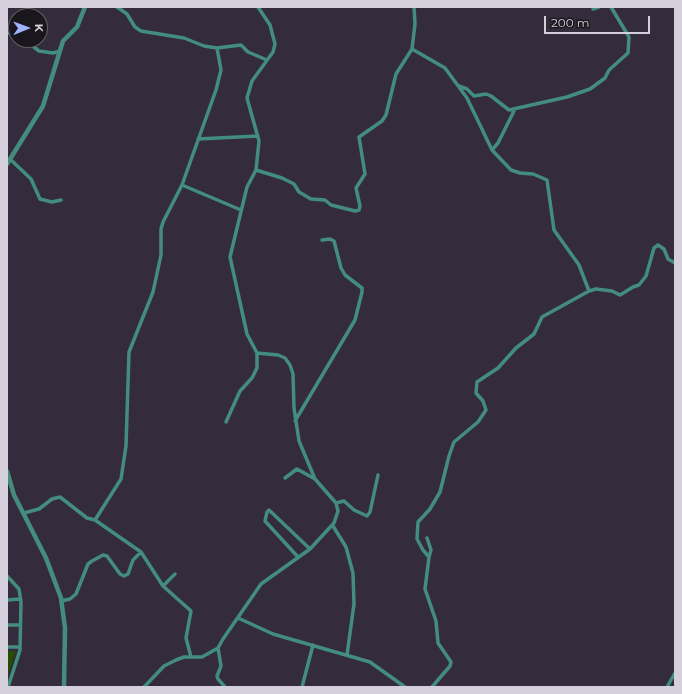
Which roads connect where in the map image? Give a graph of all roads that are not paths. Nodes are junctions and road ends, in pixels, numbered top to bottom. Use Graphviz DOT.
graph roads {
  1 [pos="85,7"];
  2 [pos="117,7"];
  3 [pos="258,7"];
  4 [pos="414,7"];
  5 [pos="599,7"];
  6 [pos="611,7"];
  7 [pos="594,9"];
  8 [pos="35,48"];
  9 [pos="217,48"];
  10 [pos="412,49"];
  11 [pos="60,51"];
  12 [pos="267,60"];
  13 [pos="459,86"];
  14 [pos="515,109"];
  15 [pos="258,136"];
  16 [pos="198,139"];
  17 [pos="492,150"];
  18 [pos="10,159"];
  19 [pos="7,164"];
  20 [pos="256,170"];
  21 [pos="182,185"];
  22 [pos="61,200"];
  23 [pos="241,210"];
  24 [pos="322,240"];
  25 [pos="675,263"];
  26 [pos="589,291"];
  27 [pos="257,353"];
  28 [pos="296,421"];
  29 [pos="226,422"];
  30 [pos="7,471"];
  31 [pos="378,475"];
  32 [pos="285,478"];
  33 [pos="315,479"];
  34 [pos="9,486"];
  35 [pos="336,503"];
  36 [pos="24,513"];
  37 [pos="95,520"];
  38 [pos="332,526"];
  39 [pos="427,538"];
  40 [pos="310,549"];
  41 [pos="141,552"];
  42 [pos="298,557"];
  43 [pos="429,557"];
  44 [pos="175,574"];
  45 [pos="7,576"];
  46 [pos="163,586"];
  47 [pos="7,600"];
  48 [pos="20,600"];
  49 [pos="61,601"];
  50 [pos="238,618"];
  51 [pos="7,625"];
  52 [pos="20,625"];
  53 [pos="313,646"];
  54 [pos="20,647"];
  55 [pos="7,648"];
  56 [pos="218,648"];
  57 [pos="347,655"];
  58 [pos="190,657"];
  59 [pos="675,673"];
  60 [pos="8,687"];
  61 [pos="64,687"];
  62 [pos="144,687"];
  63 [pos="225,687"];
  64 [pos="302,687"];
  65 [pos="405,687"];
  66 [pos="432,687"];
  67 [pos="666,687"];
  1 -- 11 [label="street"];
  2 -- 9 [label="street"];
  3 -- 12 [label="street"];
  4 -- 10 [label="street"];
  5 -- 7 [label="street"];
  6 -- 14 [label="street"];
  8 -- 11 [label="street"];
  9 -- 12 [label="street"];
  9 -- 16 [label="street"];
  10 -- 13 [label="street"];
  10 -- 20 [label="street"];
  11 -- 18 [label="street"];
  12 -- 15 [label="street"];
  13 -- 14 [label="street"];
  13 -- 17 [label="street"];
  14 -- 17 [label="street"];
  15 -- 16 [label="street"];
  15 -- 20 [label="street"];
  16 -- 21 [label="street"];
  17 -- 26 [label="street"];
  18 -- 19 [label="street"];
  18 -- 22 [label="street"];
  20 -- 23 [label="street"];
  21 -- 23 [label="street"];
  21 -- 37 [label="street"];
  23 -- 27 [label="street"];
  24 -- 28 [label="street"];
  25 -- 26 [label="street"];
  26 -- 43 [label="street"];
  27 -- 28 [label="street"];
  27 -- 29 [label="street"];
  28 -- 33 [label="street"];
  30 -- 34 [label="street"];
  31 -- 35 [label="street"];
  32 -- 33 [label="street"];
  33 -- 35 [label="street"];
  34 -- 36 [label="street"];
  35 -- 38 [label="street"];
  36 -- 37 [label="street"];
  36 -- 49 [label="street"];
  37 -- 41 [label="street"];
  38 -- 40 [label="street"];
  38 -- 57 [label="street"];
  39 -- 43 [label="street"];
  40 -- 42 [label="street"];
  40 -- 42 [label="street"];
  41 -- 46 [label="street"];
  41 -- 49 [label="street"];
  42 -- 50 [label="street"];
  43 -- 66 [label="street"];
  44 -- 46 [label="street"];
  45 -- 48 [label="street"];
  46 -- 58 [label="street"];
  47 -- 48 [label="street"];
  48 -- 52 [label="street"];
  49 -- 61 [label="street"];
  50 -- 53 [label="street"];
  50 -- 56 [label="street"];
  51 -- 52 [label="street"];
  52 -- 54 [label="street"];
  53 -- 57 [label="street"];
  53 -- 64 [label="street"];
  54 -- 55 [label="street"];
  54 -- 60 [label="street"];
  56 -- 58 [label="street"];
  56 -- 63 [label="street"];
  57 -- 65 [label="street"];
  58 -- 62 [label="street"];
  59 -- 67 [label="street"];
}
